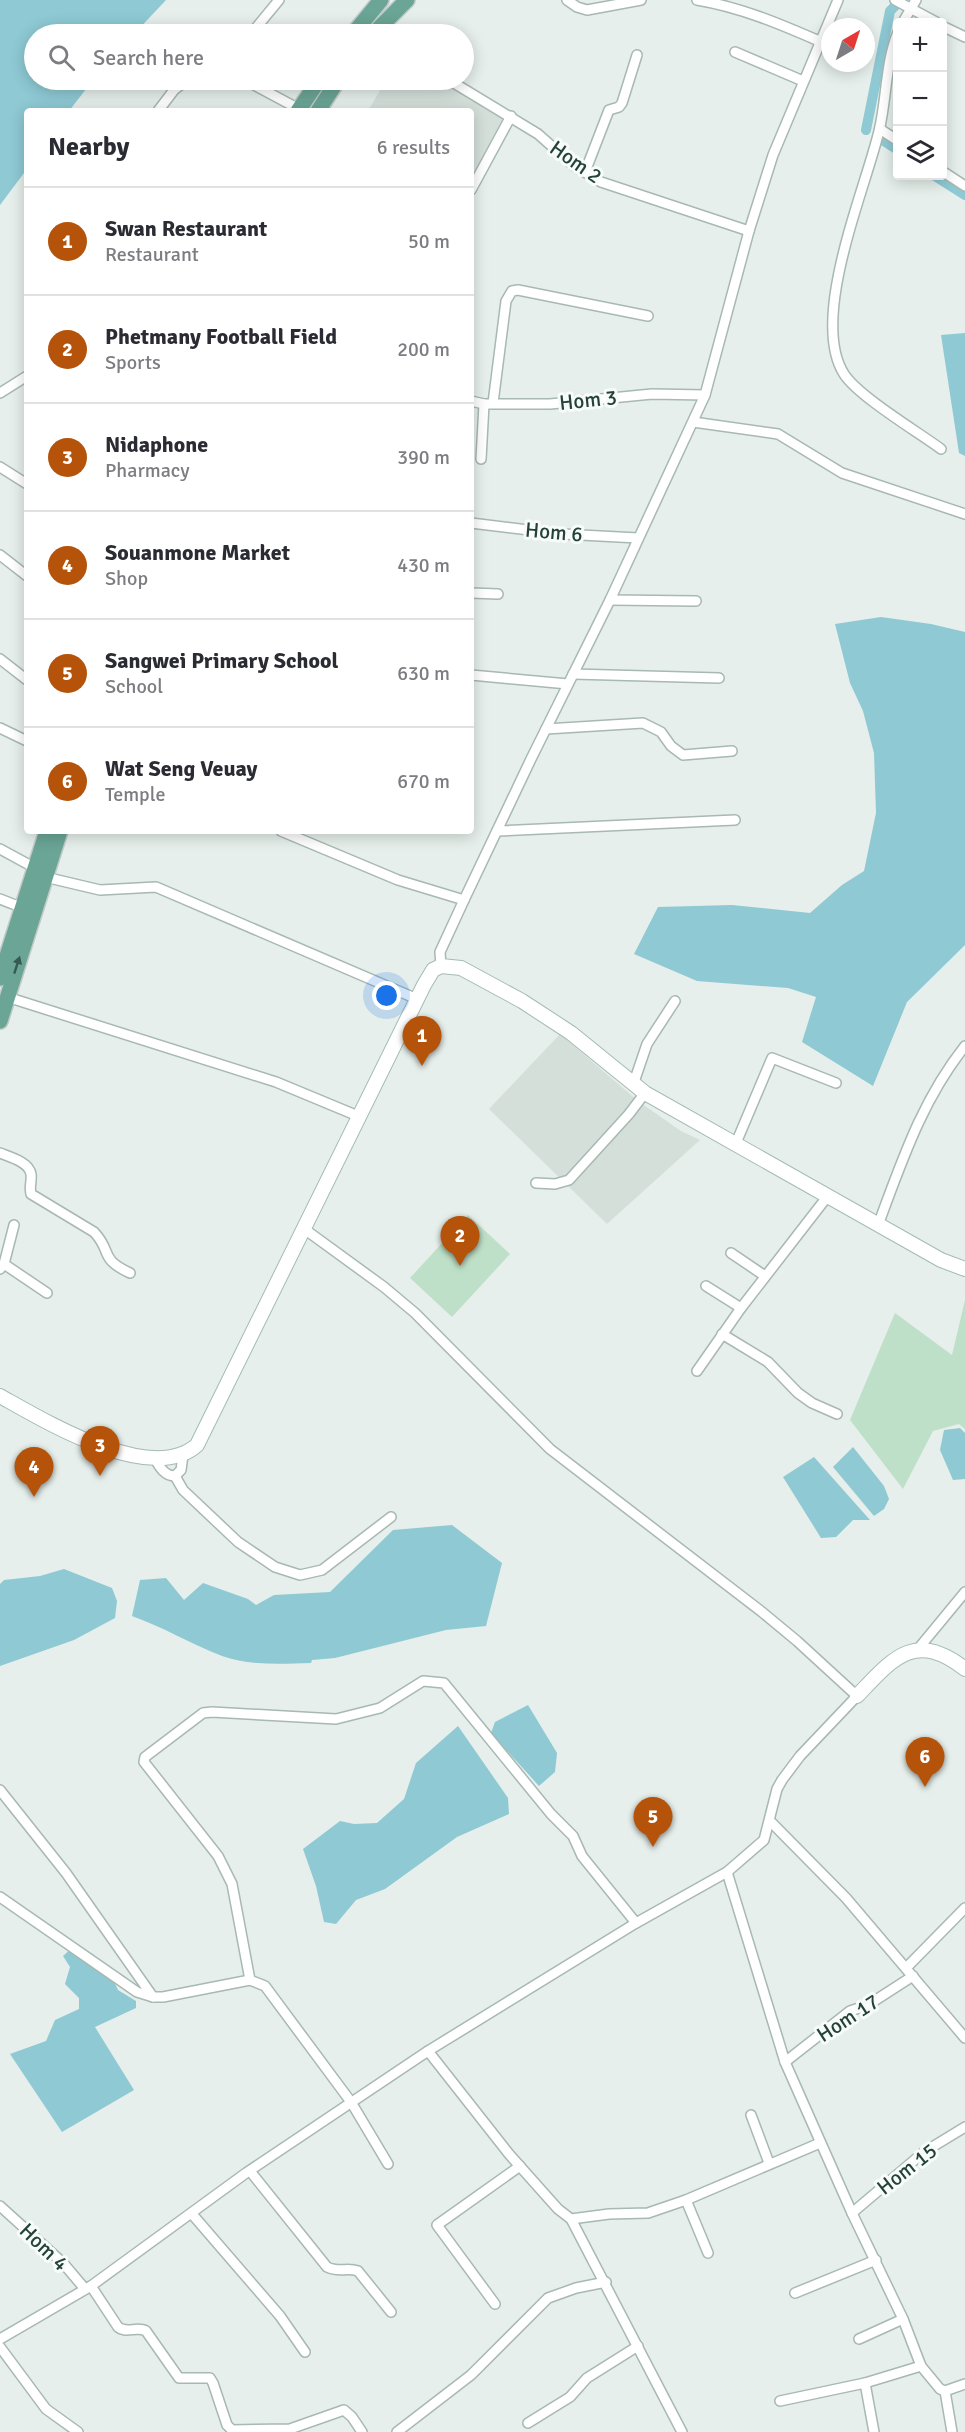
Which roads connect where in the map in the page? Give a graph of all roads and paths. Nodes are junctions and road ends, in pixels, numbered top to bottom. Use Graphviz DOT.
graph roads {
  1 [pos="279,0"];
  2 [pos="381,0"];
  3 [pos="407,0"];
  4 [pos="567,0"];
  5 [pos="641,0"];
  6 [pos="697,0"];
  7 [pos="838,0"];
  8 [pos="894,0"];
  9 [pos="916,0"];
  10 [pos="910,10"];
  11 [pos="905,18"];
  12 [pos="927,18"];
  13 [pos="259,24"];
  14 [pos="361,24"];
  15 [pos="383,24"];
  16 [pos="947,28"];
  17 [pos="965,37"];
  18 [pos="819,40"];
  19 [pos="893,47"];
  20 [pos="735,52"];
  21 [pos="637,56"];
  22 [pos="803,81"];
  23 [pos="174,90"];
  24 [pos="263,90"];
  25 [pos="312,90"];
  26 [pos="332,90"];
  27 [pos="466,90"];
  28 [pos="160,108"];
  29 [pos="295,108"];
  30 [pos="300,108"];
  31 [pos="320,108"];
  32 [pos="511,116"];
  33 [pos="880,129"];
  34 [pos="893,138"];
  35 [pos="585,171"];
  36 [pos="947,174"];
  37 [pos="474,184"];
  38 [pos="965,186"];
  39 [pos="749,231"];
  40 [pos="648,316"];
  41 [pos="24,378"];
  42 [pos="0,393"];
  43 [pos="705,395"];
  44 [pos="474,401"];
  45 [pos="489,403"];
  46 [pos="693,422"];
  47 [pos="941,449"];
  48 [pos="481,459"];
  49 [pos="0,467"];
  50 [pos="24,482"];
  51 [pos="965,514"];
  52 [pos="474,524"];
  53 [pos="638,538"];
  54 [pos="0,555"];
  55 [pos="24,574"];
  56 [pos="474,593"];
  57 [pos="498,594"];
  58 [pos="610,600"];
  59 [pos="696,601"];
  60 [pos="0,659"];
  61 [pos="573,674"];
  62 [pos="474,675"];
  63 [pos="24,678"];
  64 [pos="719,678"];
  65 [pos="568,684"];
  66 [pos="0,728"];
  67 [pos="546,729"];
  68 [pos="24,740"];
  69 [pos="732,751"];
  70 [pos="735,820"];
  71 [pos="497,831"];
  72 [pos="46,834"];
  73 [pos="59,834"];
  74 [pos="288,834"];
  75 [pos="0,849"];
  76 [pos="40,872"];
  77 [pos="0,898"];
  78 [pos="464,900"];
  79 [pos="22,908"];
  80 [pos="441,966"];
  81 [pos="0,978"];
  82 [pos="7,997"];
  83 [pos="417,999"];
  84 [pos="675,1001"];
  85 [pos="0,1021"];
  86 [pos="965,1046"];
  87 [pos="836,1083"];
  88 [pos="633,1085"];
  89 [pos="645,1093"];
  90 [pos="358,1116"];
  91 [pos="736,1143"];
  92 [pos="0,1153"];
  93 [pos="536,1183"];
  94 [pos="827,1197"];
  95 [pos="14,1225"];
  96 [pos="878,1225"];
  97 [pos="303,1228"];
  98 [pos="730,1253"];
  99 [pos="2,1267"];
  100 [pos="965,1269"];
  101 [pos="130,1273"];
  102 [pos="765,1276"];
  103 [pos="706,1286"];
  104 [pos="47,1293"];
  105 [pos="741,1308"];
  106 [pos="722,1334"];
  107 [pos="697,1371"];
  108 [pos="0,1396"];
  109 [pos="837,1414"];
  110 [pos="183,1455"];
  111 [pos="154,1457"];
  112 [pos="175,1476"];
  113 [pos="391,1517"];
  114 [pos="965,1592"];
  115 [pos="918,1649"];
  116 [pos="965,1669"];
  117 [pos="857,1696"];
  118 [pos="0,1790"];
  119 [pos="770,1821"];
  120 [pos="727,1872"];
  121 [pos="0,1897"];
  122 [pos="965,1908"];
  123 [pos="636,1923"];
  124 [pos="906,1968"];
  125 [pos="913,1976"];
  126 [pos="250,1980"];
  127 [pos="153,1997"];
  128 [pos="965,2038"];
  129 [pos="428,2051"];
  130 [pos="785,2062"];
  131 [pos="351,2102"];
  132 [pos="751,2115"];
  133 [pos="965,2127"];
  134 [pos="820,2143"];
  135 [pos="770,2163"];
  136 [pos="388,2164"];
  137 [pos="520,2166"];
  138 [pos="250,2171"];
  139 [pos="686,2200"];
  140 [pos="0,2206"];
  141 [pos="852,2213"];
  142 [pos="192,2214"];
  143 [pos="571,2219"];
  144 [pos="708,2253"];
  145 [pos="876,2260"];
  146 [pos="606,2282"];
  147 [pos="88,2288"];
  148 [pos="795,2293"];
  149 [pos="495,2304"];
  150 [pos="391,2312"];
  151 [pos="903,2319"];
  152 [pos="0,2338"];
  153 [pos="859,2339"];
  154 [pos="638,2346"];
  155 [pos="0,2347"];
  156 [pos="305,2352"];
  157 [pos="921,2366"];
  158 [pos="865,2383"];
  159 [pos="965,2384"];
  160 [pos="945,2391"];
  161 [pos="780,2402"];
  162 [pos="528,2423"];
  163 [pos="78,2432"];
  164 [pos="362,2432"];
  165 [pos="397,2432"];
  166 [pos="682,2432"];
  167 [pos="874,2432"];
  168 [pos="952,2432"];
  1 -- 13 [label="street"];
  2 -- 14 [label="main road"];
  3 -- 15 [label="main road"];
  4 -- 5 [label="street"];
  6 -- 18 [label="street"];
  7 -- 18 [label="street"];
  8 -- 10 [label="street"];
  9 -- 10 [label="street"];
  10 -- 11 [label="street"];
  10 -- 12 [label="street"];
  16 -- 17 [label="street"];
  18 -- 22 [label="street"];
  19 -- 33 [label="street"];
  20 -- 22 [label="street"];
  21 -- 35 [label="street"];
  22 -- 39 [label="street"];
  23 -- 28 [label="street"];
  24 -- 29 [label="street"];
  25 -- 30 [label="main road"];
  26 -- 31 [label="main road"];
  27 -- 32 [label="street, Hom 2"];
  32 -- 35 [label="street, Hom 2"];
  32 -- 37 [label="street"];
  33 -- 34 [label="street"];
  33 -- 47 [label="street"];
  35 -- 39 [label="street, Hom 2"];
  36 -- 38 [label="street"];
  39 -- 43 [label="street"];
  40 -- 45 [label="street"];
  41 -- 42 [label="street"];
  43 -- 45 [label="street, Hom 3"];
  43 -- 46 [label="street"];
  44 -- 45 [label="street, Hom 3"];
  45 -- 48 [label="street"];
  46 -- 51 [label="street"];
  46 -- 53 [label="street"];
  49 -- 50 [label="street"];
  52 -- 53 [label="street, Hom 6"];
  53 -- 58 [label="street"];
  54 -- 55 [label="street"];
  56 -- 57 [label="street"];
  58 -- 59 [label="street"];
  58 -- 61 [label="street"];
  60 -- 63 [label="street"];
  61 -- 64 [label="street"];
  61 -- 65 [label="street"];
  62 -- 65 [label="street"];
  65 -- 67 [label="street"];
  66 -- 68 [label="street"];
  67 -- 69 [label="street"];
  67 -- 71 [label="street"];
  70 -- 71 [label="street"];
  71 -- 78 [label="street"];
  72 -- 76 [label="main road"];
  73 -- 76 [label="main road"];
  74 -- 78 [label="street"];
  75 -- 76 [label="street"];
  76 -- 79 [label="main road"];
  82 -- 76 [label="main road, one-way"];
  76 -- 83 [label="street"];
  77 -- 79 [label="street"];
  78 -- 80 [label="street"];
  79 -- 81 [label="main road"];
  80 -- 83 [label="street"];
  80 -- 88 [label="street"];
  82 -- 85 [label="main road"];
  82 -- 90 [label="street"];
  83 -- 90 [label="street"];
  84 -- 88 [label="street"];
  86 -- 96 [label="street"];
  87 -- 91 [label="street"];
  88 -- 89 [label="street"];
  89 -- 91 [label="street"];
  89 -- 93 [label="street"];
  90 -- 97 [label="street"];
  91 -- 94 [label="street"];
  92 -- 101 [label="street"];
  94 -- 96 [label="street"];
  94 -- 102 [label="street"];
  95 -- 99 [label="street"];
  96 -- 100 [label="street"];
  97 -- 110 [label="street"];
  97 -- 117 [label="street"];
  98 -- 102 [label="street"];
  99 -- 104 [label="street"];
  102 -- 105 [label="street"];
  103 -- 105 [label="street"];
  105 -- 106 [label="street"];
  106 -- 107 [label="street"];
  106 -- 109 [label="street"];
  108 -- 111 [label="street"];
  110 -- 111 [label="street"];
  110 -- 112 [label="street"];
  111 -- 112 [label="street"];
  112 -- 113 [label="street"];
  114 -- 115 [label="street"];
  115 -- 116 [label="street"];
  115 -- 117 [label="street"];
  117 -- 119 [label="street"];
  118 -- 127 [label="street"];
  119 -- 120 [label="street"];
  119 -- 124 [label="street"];
  120 -- 123 [label="street"];
  120 -- 130 [label="street"];
  121 -- 127 [label="street"];
  122 -- 124 [label="street"];
  123 -- 126 [label="street"];
  123 -- 129 [label="street"];
  124 -- 125 [label="street"];
  125 -- 128 [label="street"];
  125 -- 130 [label="street, Hom 17"];
  126 -- 127 [label="street"];
  126 -- 131 [label="street"];
  129 -- 131 [label="street"];
  129 -- 137 [label="street"];
  130 -- 134 [label="street"];
  131 -- 136 [label="street"];
  131 -- 138 [label="street"];
  132 -- 135 [label="street"];
  133 -- 141 [label="street, Hom 15"];
  134 -- 135 [label="street"];
  134 -- 141 [label="street"];
  135 -- 139 [label="street"];
  137 -- 143 [label="street"];
  137 -- 149 [label="street"];
  138 -- 142 [label="street"];
  138 -- 150 [label="street"];
  139 -- 143 [label="street"];
  139 -- 144 [label="street"];
  140 -- 147 [label="street, Hom 4"];
  141 -- 145 [label="street"];
  142 -- 147 [label="street"];
  142 -- 156 [label="street"];
  143 -- 146 [label="street"];
  145 -- 148 [label="street"];
  145 -- 151 [label="street"];
  146 -- 154 [label="street"];
  146 -- 165 [label="street"];
  147 -- 152 [label="street"];
  147 -- 164 [label="street, Hom 4"];
  151 -- 153 [label="street"];
  151 -- 157 [label="street"];
  154 -- 162 [label="street"];
  154 -- 166 [label="street"];
  155 -- 163 [label="street"];
  157 -- 158 [label="street"];
  157 -- 160 [label="street"];
  158 -- 161 [label="street"];
  158 -- 167 [label="street"];
  159 -- 160 [label="street"];
  160 -- 168 [label="street"];
}
